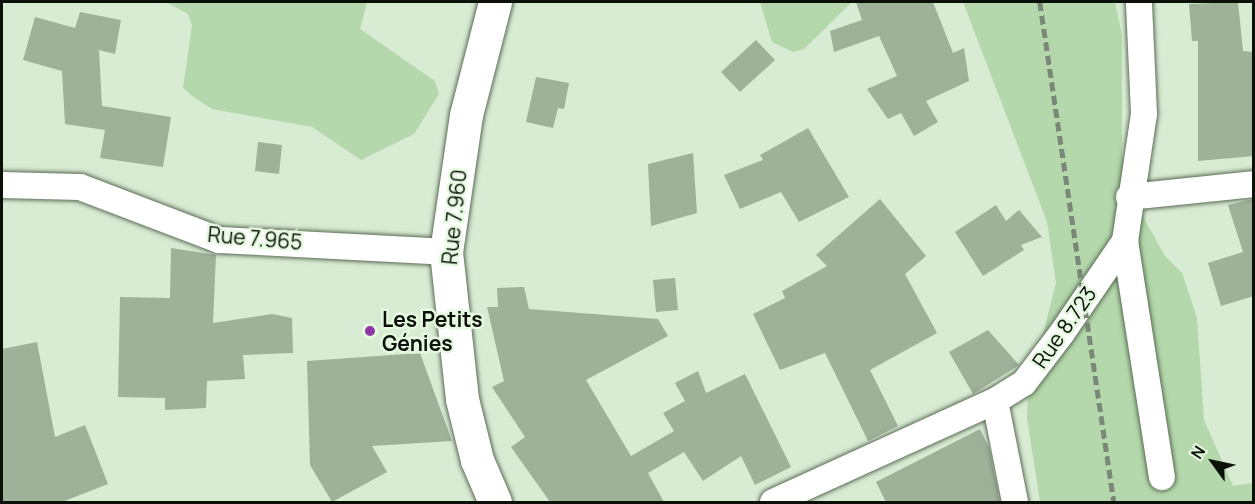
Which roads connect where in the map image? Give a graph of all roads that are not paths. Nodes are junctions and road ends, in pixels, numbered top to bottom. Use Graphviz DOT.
graph roads {
  1 [pos="495,2"];
  2 [pos="1139,2"];
  3 [pos="1254,184"];
  4 [pos="2,185"];
  5 [pos="1129,197"];
  6 [pos="1125,241"];
  7 [pos="446,252"];
  8 [pos="995,401"];
  9 [pos="1162,477"];
  10 [pos="495,502"];
  11 [pos="773,502"];
  12 [pos="1015,502"];
  1 -- 7 [label="street, Rue 7.960"];
  2 -- 5 [label="street"];
  3 -- 5 [label="street"];
  4 -- 7 [label="street, Rue 7.965"];
  5 -- 6 [label="street"];
  6 -- 8 [label="street, Rue 8.723"];
  6 -- 9 [label="street"];
  7 -- 10 [label="street, Rue 7.960"];
  8 -- 11 [label="street, Rue 8.723"];
  8 -- 12 [label="street"];
}
